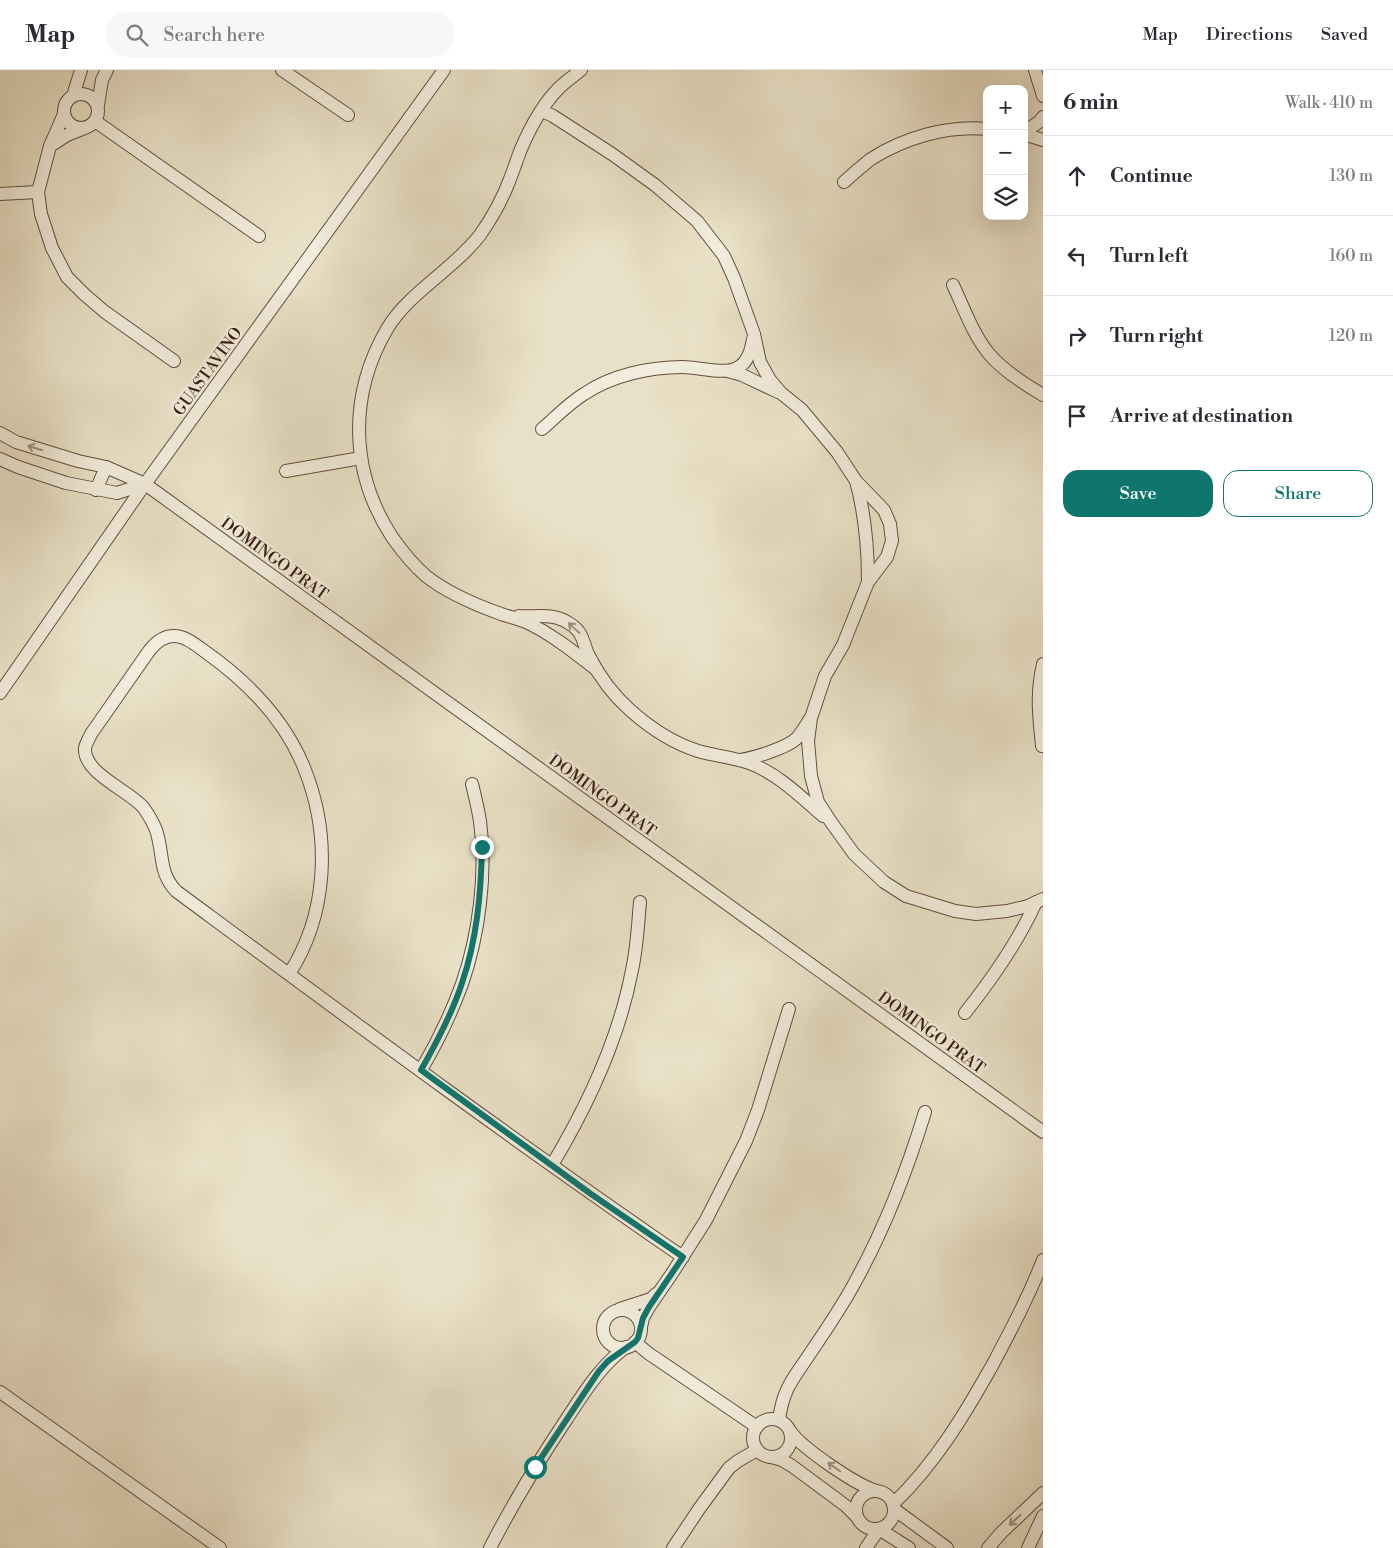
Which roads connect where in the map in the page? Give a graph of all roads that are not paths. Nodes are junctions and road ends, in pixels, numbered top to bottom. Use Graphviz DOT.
graph roads {
  1 [pos="81,70"];
  2 [pos="107,70"];
  3 [pos="282,70"];
  4 [pos="444,70"];
  5 [pos="581,70"];
  6 [pos="1035,70"];
  7 [pos="73,96"];
  8 [pos="1043,96"];
  9 [pos="98,105"];
  10 [pos="542,110"];
  11 [pos="64,114"];
  12 [pos="348,115"];
  13 [pos="1043,116"];
  14 [pos="90,124"];
  15 [pos="983,129"];
  16 [pos="1028,130"];
  17 [pos="1028,134"];
  18 [pos="1043,140"];
  19 [pos="50,146"];
  20 [pos="844,182"];
  21 [pos="38,192"];
  22 [pos="0,194"];
  23 [pos="259,236"];
  24 [pos="954,285"];
  25 [pos="754,334"];
  26 [pos="174,361"];
  27 [pos="728,371"];
  28 [pos="780,393"];
  29 [pos="1043,395"];
  30 [pos="542,429"];
  31 [pos="0,433"];
  32 [pos="361,458"];
  33 [pos="0,460"];
  34 [pos="106,467"];
  35 [pos="286,470"];
  36 [pos="856,481"];
  37 [pos="145,484"];
  38 [pos="96,490"];
  39 [pos="884,510"];
  40 [pos="864,514"];
  41 [pos="868,550"];
  42 [pos="889,552"];
  43 [pos="868,582"];
  44 [pos="504,615"];
  45 [pos="1043,664"];
  46 [pos="597,670"];
  47 [pos="0,693"];
  48 [pos="811,718"];
  49 [pos="792,741"];
  50 [pos="1042,746"];
  51 [pos="775,750"];
  52 [pos="809,753"];
  53 [pos="737,760"];
  54 [pos="771,774"];
  55 [pos="810,776"];
  56 [pos="472,784"];
  57 [pos="788,786"];
  58 [pos="831,822"];
  59 [pos="1039,901"];
  60 [pos="640,902"];
  61 [pos="1007,911"];
  62 [pos="1016,940"];
  63 [pos="289,974"];
  64 [pos="789,1009"];
  65 [pos="965,1013"];
  66 [pos="421,1070"];
  67 [pos="925,1112"];
  68 [pos="1043,1132"];
  69 [pos="552,1165"];
  70 [pos="683,1257"];
  71 [pos="1043,1260"];
  72 [pos="658,1292"];
  73 [pos="617,1310"];
  74 [pos="641,1327"];
  75 [pos="604,1336"];
  76 [pos="631,1345"];
  77 [pos="599,1371"];
  78 [pos="0,1392"];
  79 [pos="779,1420"];
  80 [pos="757,1427"];
  81 [pos="790,1431"];
  82 [pos="757,1450"];
  83 [pos="771,1457"];
  84 [pos="876,1491"];
  85 [pos="1043,1493"];
  86 [pos="894,1506"];
  87 [pos="1043,1516"];
  88 [pos="858,1520"];
  89 [pos="879,1529"];
  90 [pos="220,1548"];
  91 [pos="490,1548"];
  92 [pos="673,1548"];
  93 [pos="866,1548"];
  94 [pos="909,1548"];
  95 [pos="947,1548"];
  96 [pos="988,1548"];
  97 [pos="1028,1548"];
  1 -- 7 [label="street"];
  2 -- 9 [label="street"];
  3 -- 12 [label="street"];
  4 -- 37 [label="street, GUASTAVINO"];
  5 -- 10 [label="street"];
  6 -- 8 [label="street"];
  7 -- 9 [label="street"];
  7 -- 11 [label="street"];
  9 -- 14 [label="street"];
  10 -- 25 [label="street"];
  10 -- 32 [label="street"];
  11 -- 14 [label="street"];
  11 -- 19 [label="street"];
  13 -- 16 [label="street"];
  14 -- 19 [label="street"];
  14 -- 23 [label="street"];
  15 -- 20 [label="street"];
  17 -- 18 [label="street"];
  19 -- 21 [label="street"];
  21 -- 22 [label="street"];
  21 -- 26 [label="street"];
  24 -- 29 [label="street"];
  25 -- 27 [label="street"];
  25 -- 28 [label="street"];
  27 -- 28 [label="street"];
  27 -- 30 [label="street"];
  28 -- 36 [label="street"];
  34 -- 31 [label="street, DOMINGO PRAT, one-way"];
  32 -- 35 [label="street"];
  32 -- 44 [label="street"];
  33 -- 38 [label="street"];
  34 -- 37 [label="street, DOMINGO PRAT"];
  34 -- 38 [label="street"];
  36 -- 39 [label="street"];
  36 -- 40 [label="street"];
  37 -- 38 [label="street"];
  37 -- 47 [label="street, GUASTAVINO"];
  37 -- 68 [label="street, DOMINGO PRAT"];
  39 -- 40 [label="street"];
  39 -- 42 [label="street"];
  40 -- 41 [label="street"];
  41 -- 42 [label="street"];
  41 -- 43 [label="street"];
  42 -- 43 [label="street"];
  43 -- 48 [label="street"];
  44 -- 46 [label="street"];
  46 -- 44 [label="street, one-way"];
  45 -- 50 [label="street"];
  46 -- 53 [label="street"];
  48 -- 49 [label="street"];
  48 -- 52 [label="street"];
  49 -- 51 [label="street"];
  49 -- 52 [label="street"];
  51 -- 53 [label="street"];
  51 -- 54 [label="street"];
  52 -- 55 [label="street"];
  53 -- 54 [label="street"];
  54 -- 57 [label="street"];
  55 -- 57 [label="street"];
  55 -- 58 [label="street"];
  56 -- 66 [label="street"];
  57 -- 58 [label="street"];
  58 -- 61 [label="street"];
  59 -- 61 [label="street"];
  59 -- 62 [label="street"];
  60 -- 69 [label="street"];
  61 -- 62 [label="street"];
  62 -- 65 [label="street"];
  63 -- 63 [label="street"];
  63 -- 66 [label="street"];
  64 -- 70 [label="street"];
  66 -- 69 [label="street"];
  67 -- 79 [label="street"];
  69 -- 70 [label="street"];
  70 -- 72 [label="street"];
  71 -- 86 [label="street"];
  72 -- 73 [label="street"];
  72 -- 74 [label="street"];
  73 -- 74 [label="street"];
  73 -- 75 [label="street"];
  74 -- 76 [label="street"];
  75 -- 76 [label="street"];
  75 -- 77 [label="street"];
  76 -- 77 [label="street"];
  76 -- 80 [label="street"];
  77 -- 91 [label="street"];
  78 -- 90 [label="street"];
  79 -- 80 [label="street"];
  79 -- 81 [label="street"];
  80 -- 82 [label="street"];
  81 -- 83 [label="street"];
  84 -- 81 [label="street, one-way"];
  82 -- 83 [label="street"];
  82 -- 92 [label="street"];
  83 -- 88 [label="street"];
  84 -- 86 [label="street"];
  84 -- 88 [label="street"];
  85 -- 96 [label="street, one-way"];
  86 -- 89 [label="street"];
  86 -- 95 [label="street"];
  87 -- 97 [label="street"];
  88 -- 89 [label="street"];
  88 -- 93 [label="street"];
  89 -- 93 [label="street"];
  89 -- 94 [label="street"];
}
